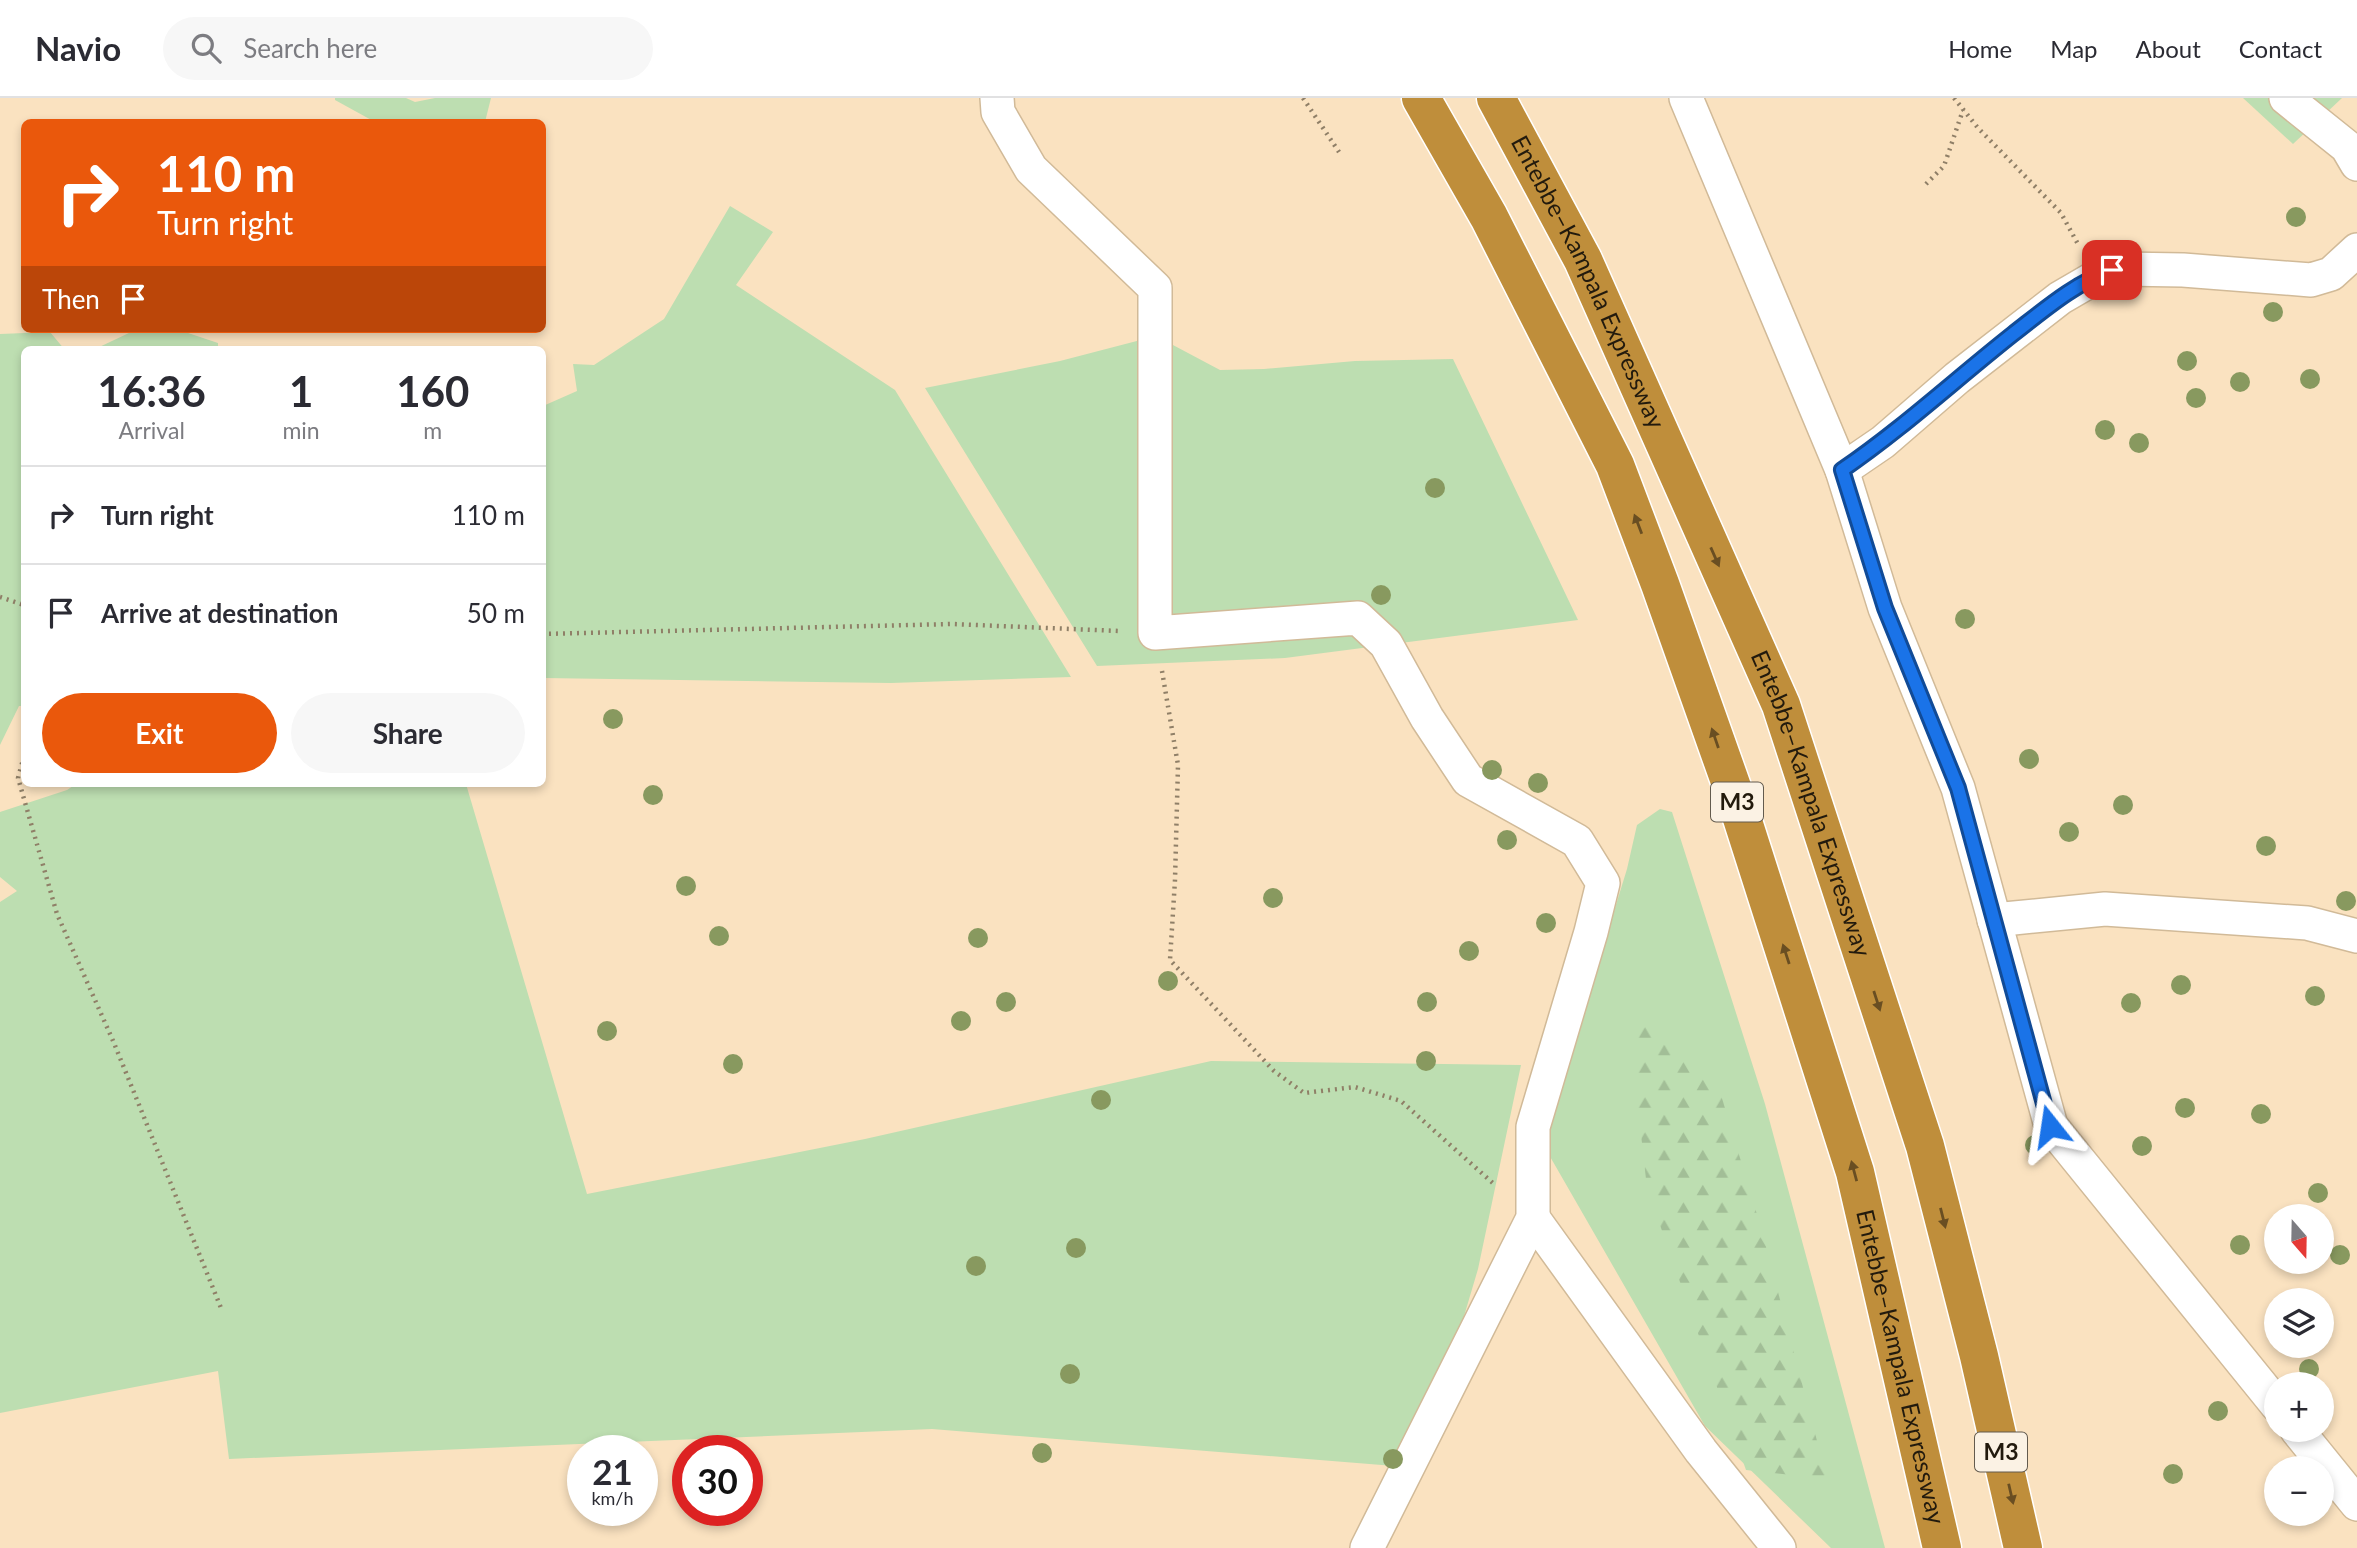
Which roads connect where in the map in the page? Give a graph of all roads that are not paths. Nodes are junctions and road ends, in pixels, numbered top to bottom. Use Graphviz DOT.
graph roads {
  1 [pos="996,98"];
  2 [pos="1421,98"];
  3 [pos="1496,98"];
  4 [pos="1686,98"];
  5 [pos="2286,98"];
  6 [pos="2357,164"];
  7 [pos="2357,250"];
  8 [pos="1842,470"];
  9 [pos="1994,920"];
  10 [pos="2357,936"];
  11 [pos="1533,1218"];
  12 [pos="2264,1389"];
  13 [pos="2307,1442"];
  14 [pos="2357,1504"];
  15 [pos="1367,1548"];
  16 [pos="1779,1548"];
  17 [pos="1942,1548"];
  18 [pos="2023,1548"];
  1 -- 11 [label="street"];
  17 -- 2 [label="highway, Entebbe–Kampala Expressway / M3, one-way"];
  3 -- 18 [label="highway, Entebbe–Kampala Expressway / M3, one-way"];
  4 -- 8 [label="street"];
  5 -- 6 [label="street"];
  7 -- 8 [label="street"];
  8 -- 9 [label="street"];
  9 -- 10 [label="street"];
  9 -- 12 [label="street"];
  11 -- 15 [label="street"];
  11 -- 16 [label="street"];
  13 -- 14 [label="street"];
}
